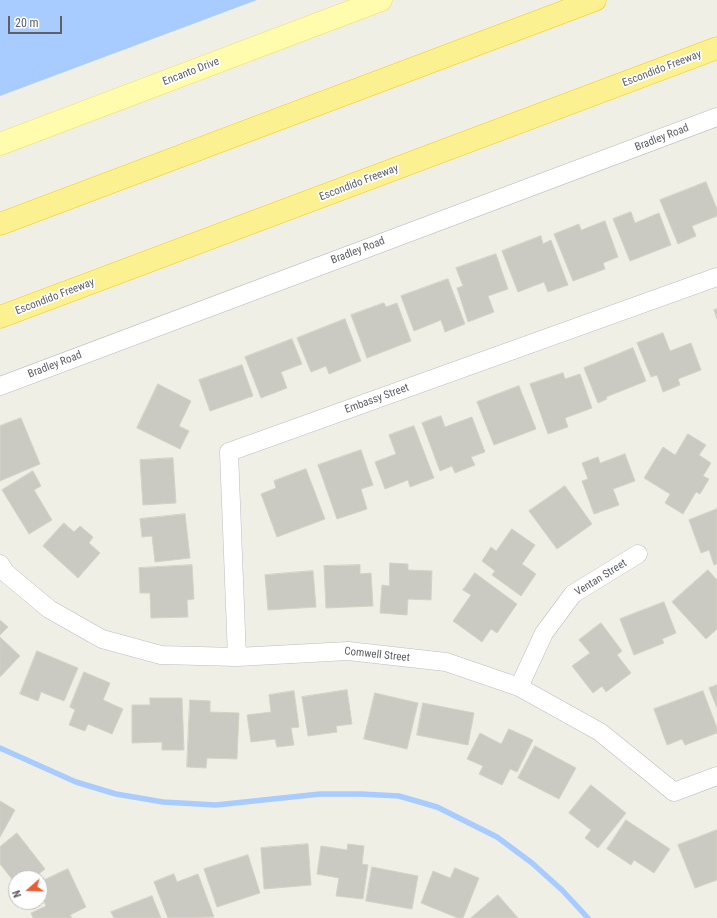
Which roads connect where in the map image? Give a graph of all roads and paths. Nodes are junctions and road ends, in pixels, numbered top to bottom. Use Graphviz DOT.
graph roads {
  1 [pos="382,0"];
  2 [pos="594,0"];
  3 [pos="717,48"];
  4 [pos="717,117"];
  5 [pos="0,144"];
  6 [pos="0,224"];
  7 [pos="717,277"];
  8 [pos="0,318"];
  9 [pos="0,386"];
  10 [pos="638,554"];
  11 [pos="0,564"];
  12 [pos="238,657"];
  13 [pos="519,687"];
  14 [pos="717,776"];
  1 -- 5 [label="main road, Encanto Drive"];
  2 -- 6 [label="highway"];
  3 -- 8 [label="highway, Escondido Freeway"];
  4 -- 9 [label="street, Bradley Road"];
  7 -- 12 [label="street, Embassy Street"];
  10 -- 13 [label="street, Ventan Street"];
  11 -- 12 [label="street, Comwell Street"];
  12 -- 13 [label="street, Comwell Street"];
  13 -- 14 [label="street, Comwell Street"];
}
